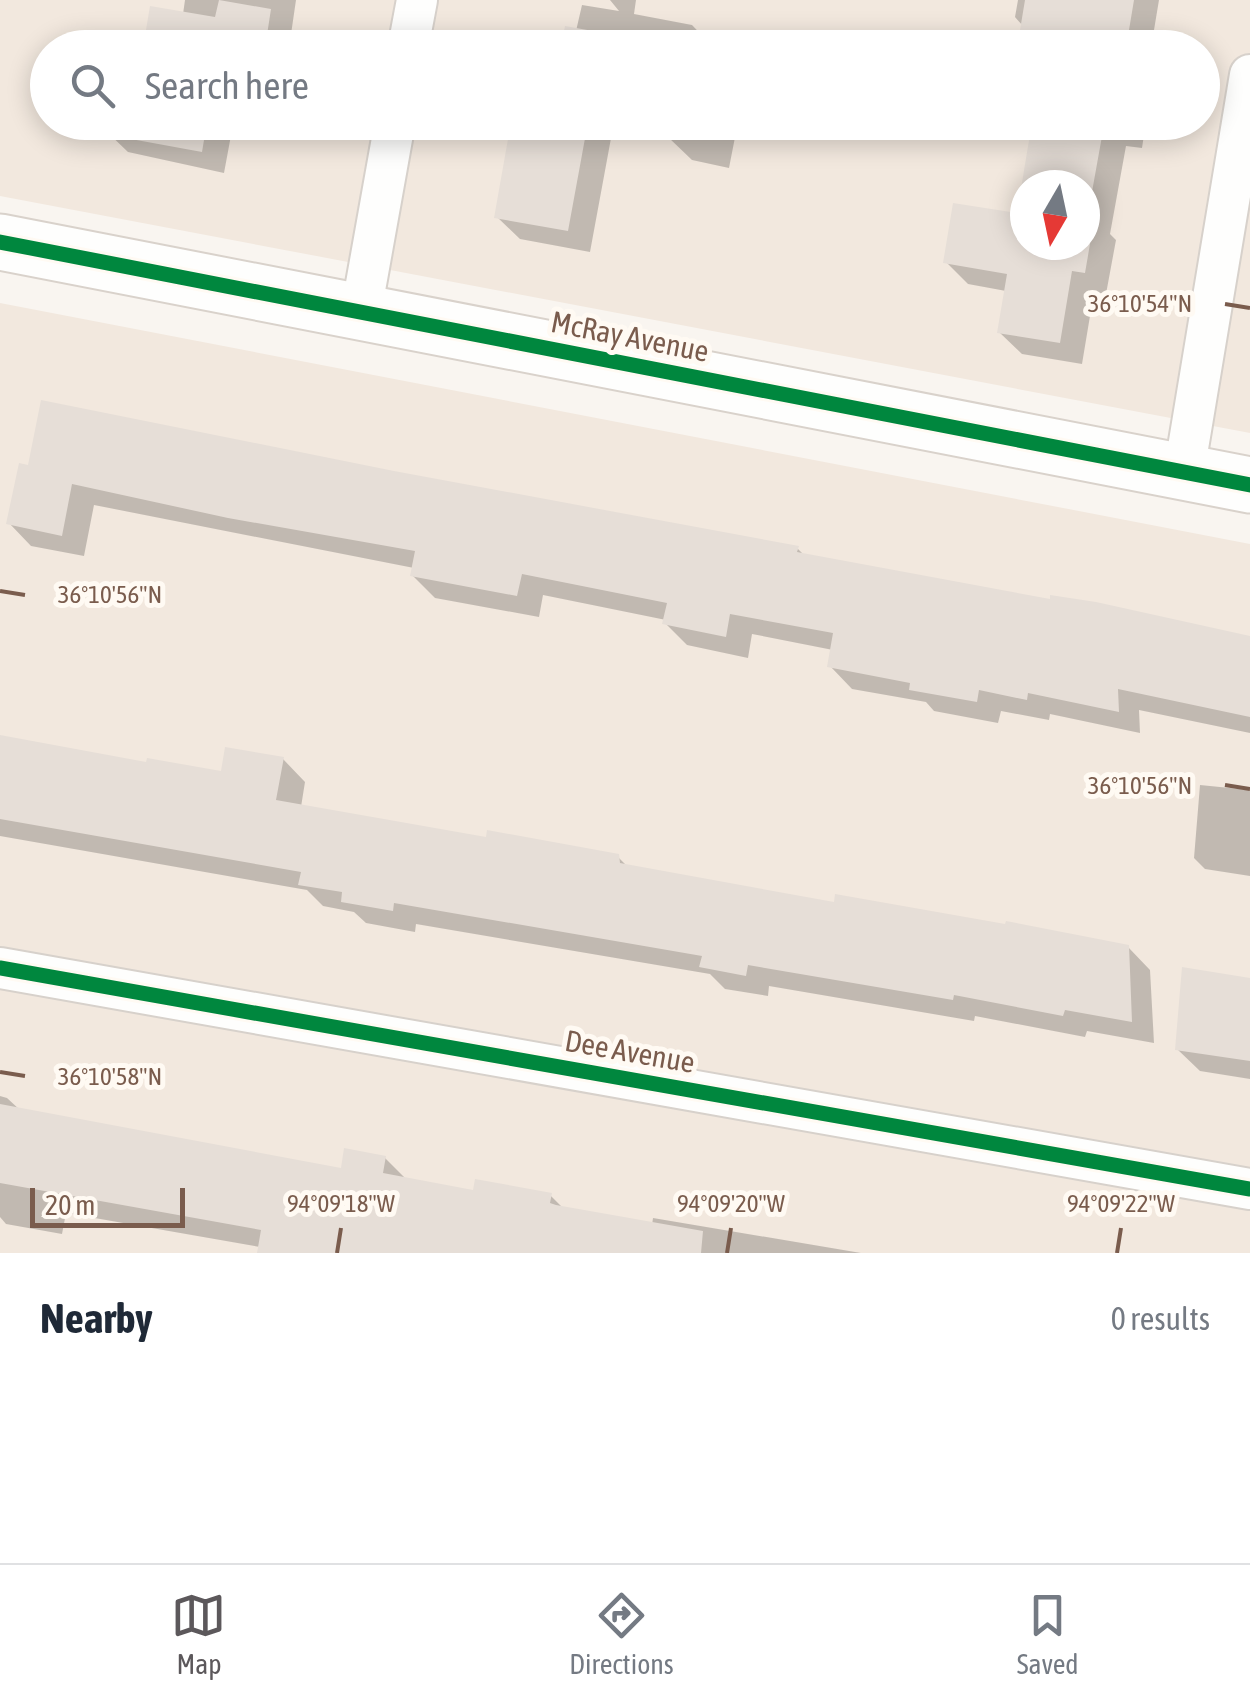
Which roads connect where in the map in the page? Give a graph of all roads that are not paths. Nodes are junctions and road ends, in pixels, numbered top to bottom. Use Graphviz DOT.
graph roads {
  1 [pos="416,0"];
  2 [pos="411,30"];
  3 [pos="1250,74"];
  4 [pos="392,140"];
  5 [pos="0,242"];
  6 [pos="361,312"];
  7 [pos="1184,472"];
  8 [pos="1250,486"];
  9 [pos="0,968"];
  10 [pos="1250,1189"];
  1 -- 2 [label="street"];
  3 -- 7 [label="street"];
  4 -- 6 [label="street"];
  5 -- 6 [label="street, McRay Avenue"];
  6 -- 7 [label="street, McRay Avenue"];
  7 -- 8 [label="street, McRay Avenue"];
  9 -- 10 [label="street, Dee Avenue"];
}
